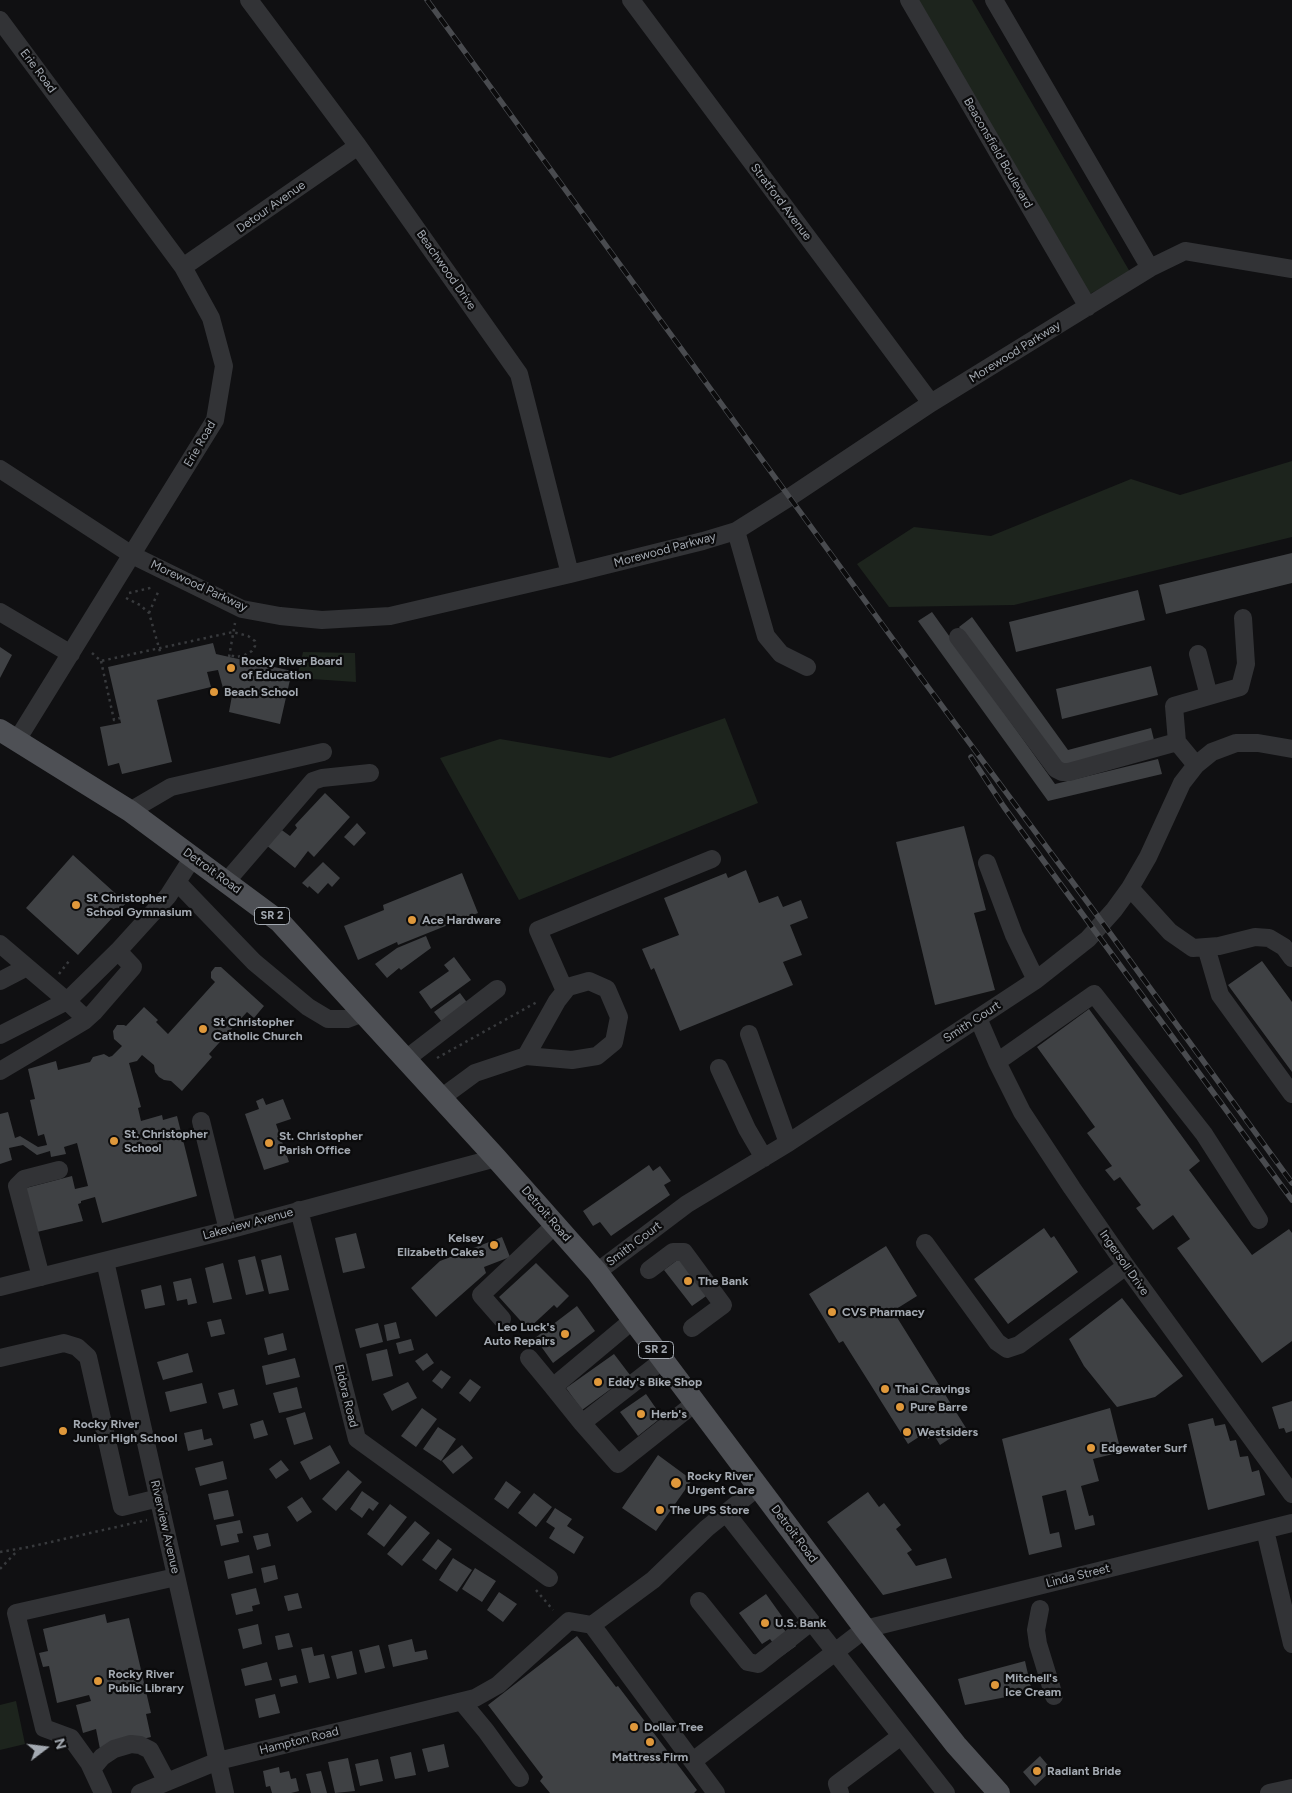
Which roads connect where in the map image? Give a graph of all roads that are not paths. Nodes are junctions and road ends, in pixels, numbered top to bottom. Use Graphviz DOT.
graph roads {
  1 [pos="249,0"];
  2 [pos="631,0"];
  3 [pos="909,0"];
  4 [pos="994,0"];
  5 [pos="0,20"];
  6 [pos="358,146"];
  7 [pos="183,267"];
  8 [pos="1150,268"];
  9 [pos="1292,269"];
  10 [pos="1088,307"];
  11 [pos="932,403"];
  12 [pos="0,469"];
  13 [pos="736,531"];
  14 [pos="132,555"];
  15 [pos="570,574"];
  16 [pos="0,612"];
  17 [pos="1243,618"];
  18 [pos="958,637"];
  19 [pos="71,654"];
  20 [pos="1198,654"];
  21 [pos="808,667"];
  22 [pos="1209,696"];
  23 [pos="8,735"];
  24 [pos="1178,742"];
  25 [pos="1292,749"];
  26 [pos="323,752"];
  27 [pos="1196,765"];
  28 [pos="370,773"];
  29 [pos="130,811"];
  30 [pos="193,857"];
  31 [pos="712,860"];
  32 [pos="987,863"];
  33 [pos="177,882"];
  34 [pos="226,882"];
  35 [pos="1130,888"];
  36 [pos="0,944"];
  37 [pos="1206,947"];
  38 [pos="118,951"];
  39 [pos="1292,958"];
  40 [pos="27,967"];
  41 [pos="1036,980"];
  42 [pos="0,982"];
  43 [pos="497,989"];
  44 [pos="565,991"];
  45 [pos="67,1001"];
  46 [pos="363,1013"];
  47 [pos="978,1018"];
  48 [pos="86,1019"];
  49 [pos="750,1034"];
  50 [pos="0,1035"];
  51 [pos="526,1056"];
  52 [pos="406,1059"];
  53 [pos="997,1062"];
  54 [pos="719,1068"];
  55 [pos="0,1071"];
  56 [pos="1292,1094"];
  57 [pos="441,1098"];
  58 [pos="201,1120"];
  59 [pos="788,1143"];
  60 [pos="496,1158"];
  61 [pos="764,1158"];
  62 [pos="59,1170"];
  63 [pos="299,1210"];
  64 [pos="1259,1220"];
  65 [pos="555,1225"];
  66 [pos="228,1230"];
  67 [pos="925,1243"];
  68 [pos="105,1261"];
  69 [pos="1126,1266"];
  70 [pos="649,1270"];
  71 [pos="597,1272"];
  72 [pos="41,1277"];
  73 [pos="0,1287"];
  74 [pos="502,1319"];
  75 [pos="633,1320"];
  76 [pos="692,1328"];
  77 [pos="0,1358"];
  78 [pos="529,1358"];
  79 [pos="663,1360"];
  80 [pos="553,1387"];
  81 [pos="695,1403"];
  82 [pos="582,1424"];
  83 [pos="758,1487"];
  84 [pos="1292,1494"];
  85 [pos="159,1498"];
  86 [pos="726,1513"];
  87 [pos="1292,1524"];
  88 [pos="1265,1530"];
  89 [pos="176,1578"];
  90 [pos="549,1578"];
  91 [pos="699,1601"];
  92 [pos="1040,1609"];
  93 [pos="811,1622"];
  94 [pos="592,1626"];
  95 [pos="865,1629"];
  96 [pos="1292,1644"];
  97 [pos="835,1652"];
  98 [pos="1054,1696"];
  99 [pos="462,1702"];
  100 [pos="901,1736"];
  101 [pos="218,1761"];
  102 [pos="693,1761"];
  103 [pos="92,1769"];
  104 [pos="520,1778"];
  105 [pos="167,1782"];
  106 [pos="1292,1788"];
  107 [pos="103,1793"];
  108 [pos="140,1793"];
  109 [pos="225,1793"];
  110 [pos="716,1793"];
  111 [pos="840,1793"];
  112 [pos="946,1793"];
  113 [pos="998,1793"];
  114 [pos="1269,1793"];
  1 -- 6 [label="street, Beachwood Drive"];
  2 -- 11 [label="street, Stratford Avenue"];
  3 -- 10 [label="street, Beaconsfield Boulevard"];
  4 -- 8 [label="street"];
  5 -- 7 [label="street, Erie Road"];
  6 -- 7 [label="street, Detour Avenue"];
  6 -- 15 [label="street, Beachwood Drive"];
  7 -- 14 [label="street, Erie Road"];
  8 -- 9 [label="street, Morewood Parkway"];
  8 -- 10 [label="street, Morewood Parkway"];
  10 -- 11 [label="street, Morewood Parkway"];
  11 -- 13 [label="street, Morewood Parkway"];
  12 -- 14 [label="street, Morewood Parkway"];
  13 -- 15 [label="street, Morewood Parkway"];
  13 -- 21 [label="street"];
  14 -- 15 [label="street, Morewood Parkway"];
  14 -- 19 [label="street, Erie Road"];
  16 -- 19 [label="street"];
  17 -- 22 [label="street"];
  18 -- 24 [label="street"];
  19 -- 23 [label="street, Erie Road"];
  20 -- 22 [label="street"];
  22 -- 24 [label="street"];
  23 -- 29 [label="main road, Detroit Road / SR 2"];
  24 -- 27 [label="street"];
  25 -- 27 [label="street, Smith Court"];
  26 -- 29 [label="street"];
  27 -- 35 [label="street, Smith Court"];
  28 -- 34 [label="street"];
  29 -- 30 [label="main road, Detroit Road / SR 2"];
  30 -- 33 [label="street"];
  30 -- 34 [label="main road, Detroit Road / SR 2"];
  31 -- 44 [label="street"];
  32 -- 41 [label="street"];
  33 -- 38 [label="street"];
  33 -- 46 [label="street"];
  34 -- 46 [label="main road, Detroit Road / SR 2"];
  35 -- 37 [label="street"];
  35 -- 41 [label="street, Smith Court"];
  36 -- 40 [label="street"];
  37 -- 39 [label="street"];
  37 -- 56 [label="street"];
  38 -- 45 [label="street"];
  38 -- 48 [label="street"];
  40 -- 42 [label="street"];
  40 -- 45 [label="street"];
  41 -- 47 [label="street, Smith Court"];
  43 -- 52 [label="street"];
  44 -- 51 [label="street"];
  44 -- 51 [label="street"];
  45 -- 48 [label="street"];
  45 -- 50 [label="street"];
  46 -- 52 [label="main road, Detroit Road / SR 2"];
  47 -- 53 [label="street, Ingersoll Drive"];
  47 -- 59 [label="street, Smith Court"];
  48 -- 55 [label="street"];
  49 -- 59 [label="street"];
  51 -- 57 [label="street"];
  52 -- 57 [label="main road, Detroit Road / SR 2"];
  53 -- 64 [label="street"];
  53 -- 69 [label="street, Ingersoll Drive"];
  54 -- 61 [label="street"];
  57 -- 60 [label="main road, Detroit Road / SR 2"];
  58 -- 66 [label="street"];
  59 -- 61 [label="street, Smith Court"];
  60 -- 63 [label="street, Lakeview Avenue"];
  60 -- 65 [label="main road, Detroit Road / SR 2"];
  61 -- 71 [label="street, Smith Court"];
  62 -- 72 [label="street"];
  63 -- 66 [label="street, Lakeview Avenue"];
  63 -- 90 [label="street, Eldora Road"];
  65 -- 71 [label="main road, Detroit Road / SR 2"];
  65 -- 74 [label="street"];
  66 -- 68 [label="street, Lakeview Avenue"];
  67 -- 69 [label="street"];
  68 -- 72 [label="street, Lakeview Avenue"];
  68 -- 85 [label="street, Riverview Avenue"];
  69 -- 84 [label="street, Ingersoll Drive"];
  70 -- 76 [label="street"];
  71 -- 75 [label="main road, Detroit Road / SR 2"];
  72 -- 73 [label="street, Lakeview Avenue"];
  75 -- 79 [label="main road, Detroit Road / SR 2"];
  75 -- 80 [label="street"];
  77 -- 85 [label="street"];
  78 -- 80 [label="street"];
  79 -- 81 [label="main road, Detroit Road / SR 2"];
  79 -- 82 [label="street"];
  80 -- 82 [label="street"];
  81 -- 82 [label="street"];
  81 -- 83 [label="main road, Detroit Road / SR 2"];
  83 -- 86 [label="street"];
  83 -- 95 [label="main road, Detroit Road / SR 2"];
  85 -- 89 [label="street, Riverview Avenue"];
  86 -- 93 [label="street"];
  86 -- 94 [label="street"];
  87 -- 88 [label="street, Linda Street"];
  88 -- 95 [label="street, Linda Street"];
  88 -- 96 [label="street"];
  89 -- 101 [label="street, Riverview Avenue"];
  89 -- 103 [label="street"];
  91 -- 93 [label="street"];
  92 -- 98 [label="street"];
  93 -- 97 [label="street"];
  94 -- 99 [label="street, Hampton Road"];
  94 -- 102 [label="street"];
  95 -- 97 [label="street"];
  95 -- 113 [label="main road, Detroit Road / SR 2"];
  97 -- 100 [label="street"];
  97 -- 102 [label="street"];
  99 -- 101 [label="street, Hampton Road"];
  99 -- 104 [label="street"];
  100 -- 111 [label="street"];
  100 -- 112 [label="street"];
  101 -- 105 [label="street, Hampton Road"];
  101 -- 109 [label="street, Riverview Avenue"];
  102 -- 110 [label="street"];
  103 -- 105 [label="street"];
  103 -- 107 [label="street"];
  105 -- 108 [label="street, Hampton Road"];
  106 -- 114 [label="street"];
}
